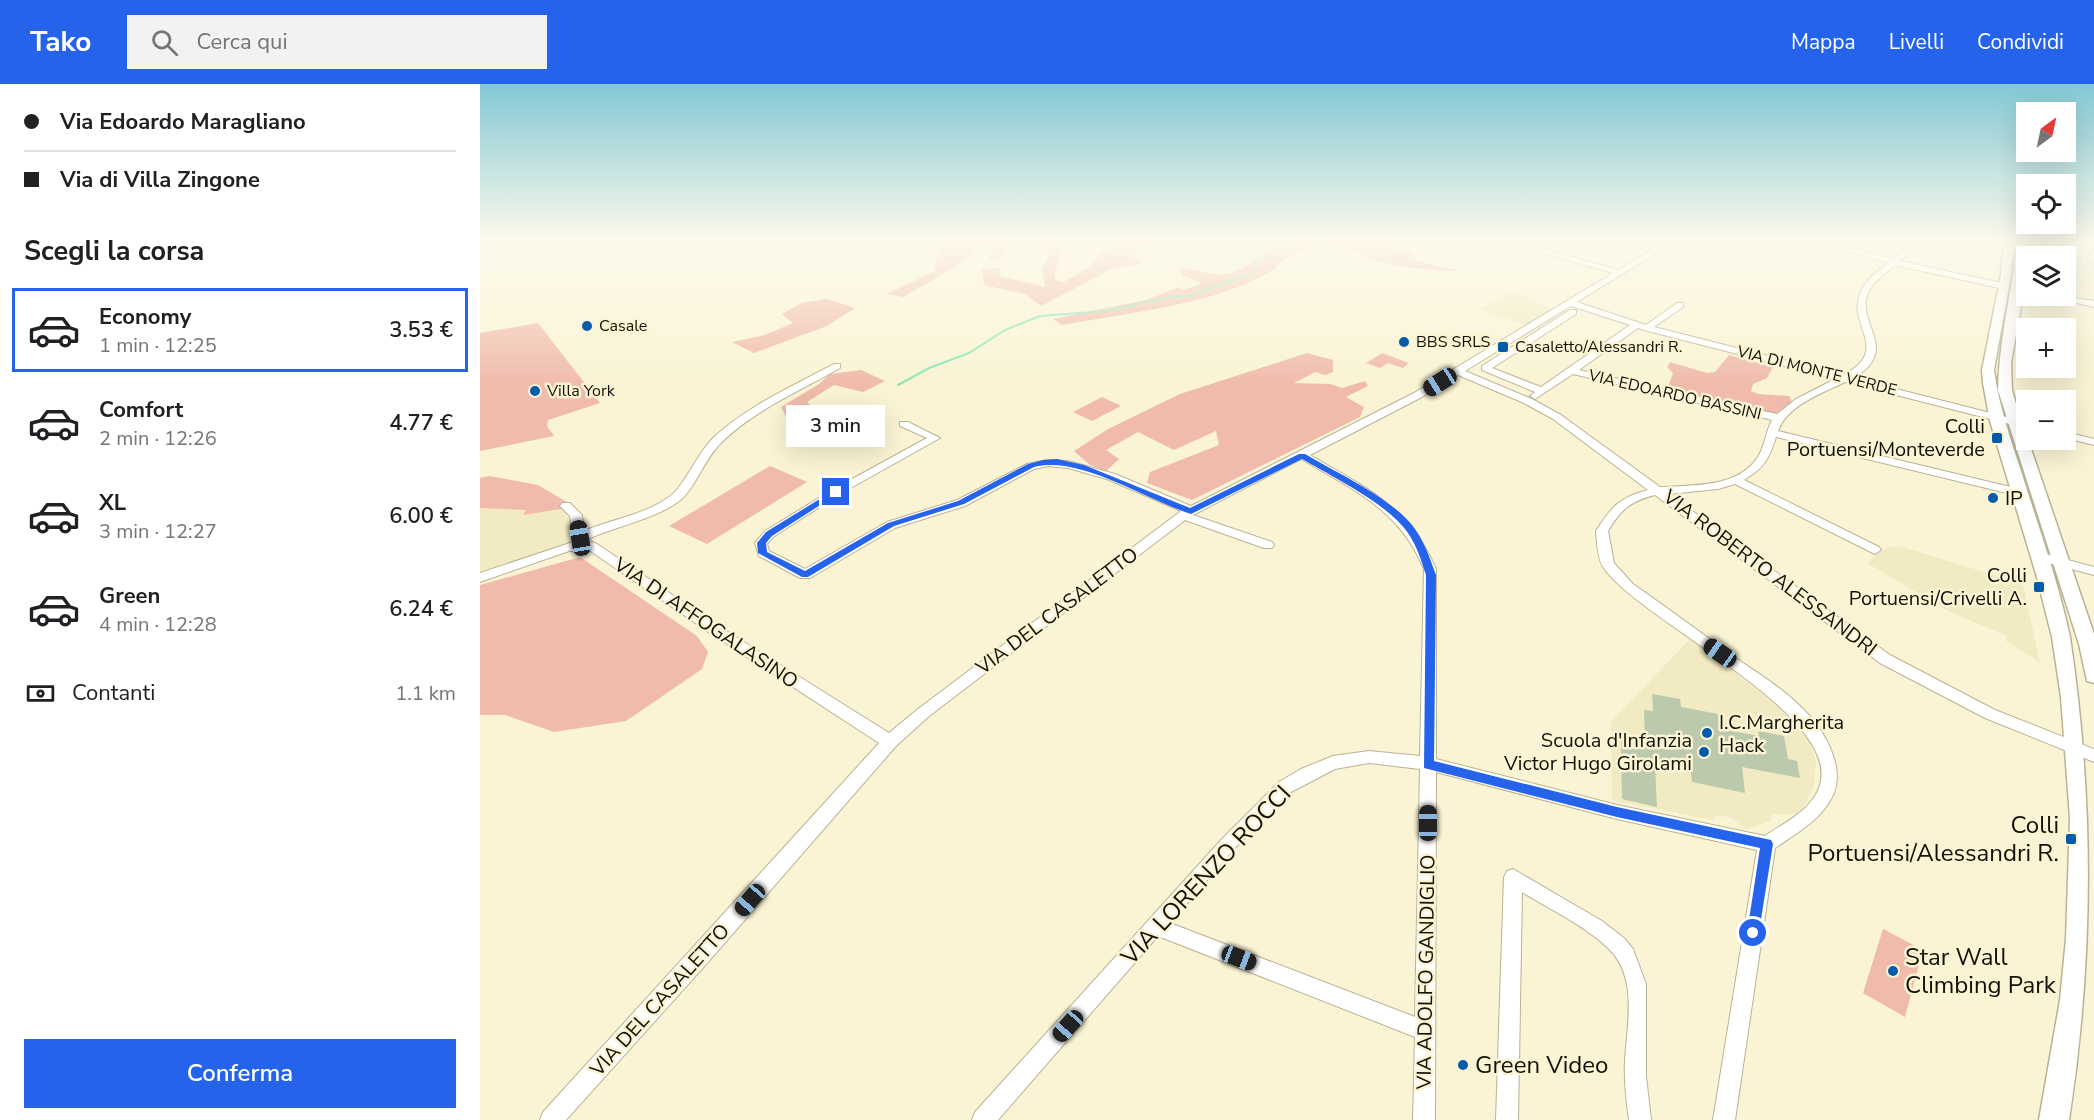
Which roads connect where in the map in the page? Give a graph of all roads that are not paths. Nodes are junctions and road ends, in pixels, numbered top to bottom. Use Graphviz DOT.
graph roads {
  1 [pos="1595,288"];
  2 [pos="1868,288"];
  3 [pos="2013,292"];
  4 [pos="2076,301"];
  5 [pos="2094,304"];
  6 [pos="1680,305"];
  7 [pos="1567,308"];
  8 [pos="1633,328"];
  9 [pos="1647,328"];
  10 [pos="837,366"];
  11 [pos="1456,371"];
  12 [pos="1571,371"];
  13 [pos="1844,378"];
  14 [pos="1542,391"];
  15 [pos="1528,401"];
  16 [pos="1779,418"];
  17 [pos="2012,421"];
  18 [pos="904,424"];
  19 [pos="1772,433"];
  20 [pos="2076,438"];
  21 [pos="2094,442"];
  22 [pos="1302,455"];
  23 [pos="1736,480"];
  24 [pos="1658,490"];
  25 [pos="2019,492"];
  26 [pos="566,506"];
  27 [pos="1187,513"];
  28 [pos="580,541"];
  29 [pos="1268,545"];
  30 [pos="1875,550"];
  31 [pos="2038,556"];
  32 [pos="2062,561"];
  33 [pos="2094,571"];
  34 [pos="480,578"];
  35 [pos="2094,676"];
  36 [pos="890,742"];
  37 [pos="2087,754"];
  38 [pos="1429,764"];
  39 [pos="1767,844"];
  40 [pos="1155,926"];
  41 [pos="1426,1031"];
  42 [pos="2060,1118"];
  43 [pos="550,1120"];
  44 [pos="983,1120"];
  45 [pos="1424,1120"];
  46 [pos="1507,1120"];
  47 [pos="1640,1120"];
  48 [pos="1724,1120"];
  1 -- 7 [label="street, VIA DEL CASALETTO"];
  2 -- 13 [label="street"];
  3 -- 17 [label="main road"];
  4 -- 5 [label="street"];
  6 -- 9 [label="street"];
  7 -- 8 [label="street, VIA DI MONTE VERDE"];
  7 -- 11 [label="street, VIA DEL CASALETTO"];
  7 -- 14 [label="street"];
  8 -- 9 [label="street, VIA DI MONTE VERDE"];
  8 -- 12 [label="street"];
  9 -- 13 [label="street, VIA DI MONTE VERDE"];
  10 -- 28 [label="street"];
  11 -- 15 [label="street, VIA ROBERTO ALESSANDRI"];
  11 -- 22 [label="street, VIA DEL CASALETTO"];
  12 -- 14 [label="street"];
  12 -- 16 [label="street, VIA EDOARDO BASSINI"];
  13 -- 16 [label="street"];
  13 -- 17 [label="street, VIA DI MONTE VERDE"];
  14 -- 15 [label="street"];
  15 -- 24 [label="street, VIA ROBERTO ALESSANDRI"];
  16 -- 19 [label="street"];
  17 -- 25 [label="main road"];
  17 -- 32 [label="main road"];
  18 -- 27 [label="street"];
  19 -- 23 [label="street"];
  19 -- 25 [label="street"];
  20 -- 21 [label="street"];
  22 -- 27 [label="street, VIA DEL CASALETTO"];
  22 -- 38 [label="street, VIA ADOLFO GANDIGLIO"];
  23 -- 24 [label="street"];
  23 -- 30 [label="street"];
  24 -- 37 [label="street, VIA ROBERTO ALESSANDRI"];
  24 -- 39 [label="street"];
  25 -- 31 [label="main road"];
  26 -- 28 [label="street"];
  27 -- 29 [label="street"];
  27 -- 36 [label="street, VIA DEL CASALETTO"];
  28 -- 34 [label="street"];
  28 -- 36 [label="street, VIA DI AFFOGALASINO"];
  31 -- 32 [label="street"];
  31 -- 37 [label="main road"];
  32 -- 33 [label="street"];
  32 -- 35 [label="main road"];
  36 -- 43 [label="street, VIA DEL CASALETTO"];
  37 -- 42 [label="main road"];
  38 -- 39 [label="street, VIA LORENZO ROCCI"];
  38 -- 40 [label="street, VIA LORENZO ROCCI"];
  38 -- 41 [label="street, VIA ADOLFO GANDIGLIO"];
  39 -- 48 [label="street"];
  40 -- 41 [label="street"];
  40 -- 44 [label="street, VIA LORENZO ROCCI"];
  41 -- 45 [label="street, VIA ADOLFO GANDIGLIO"];
  46 -- 47 [label="street"];
}
